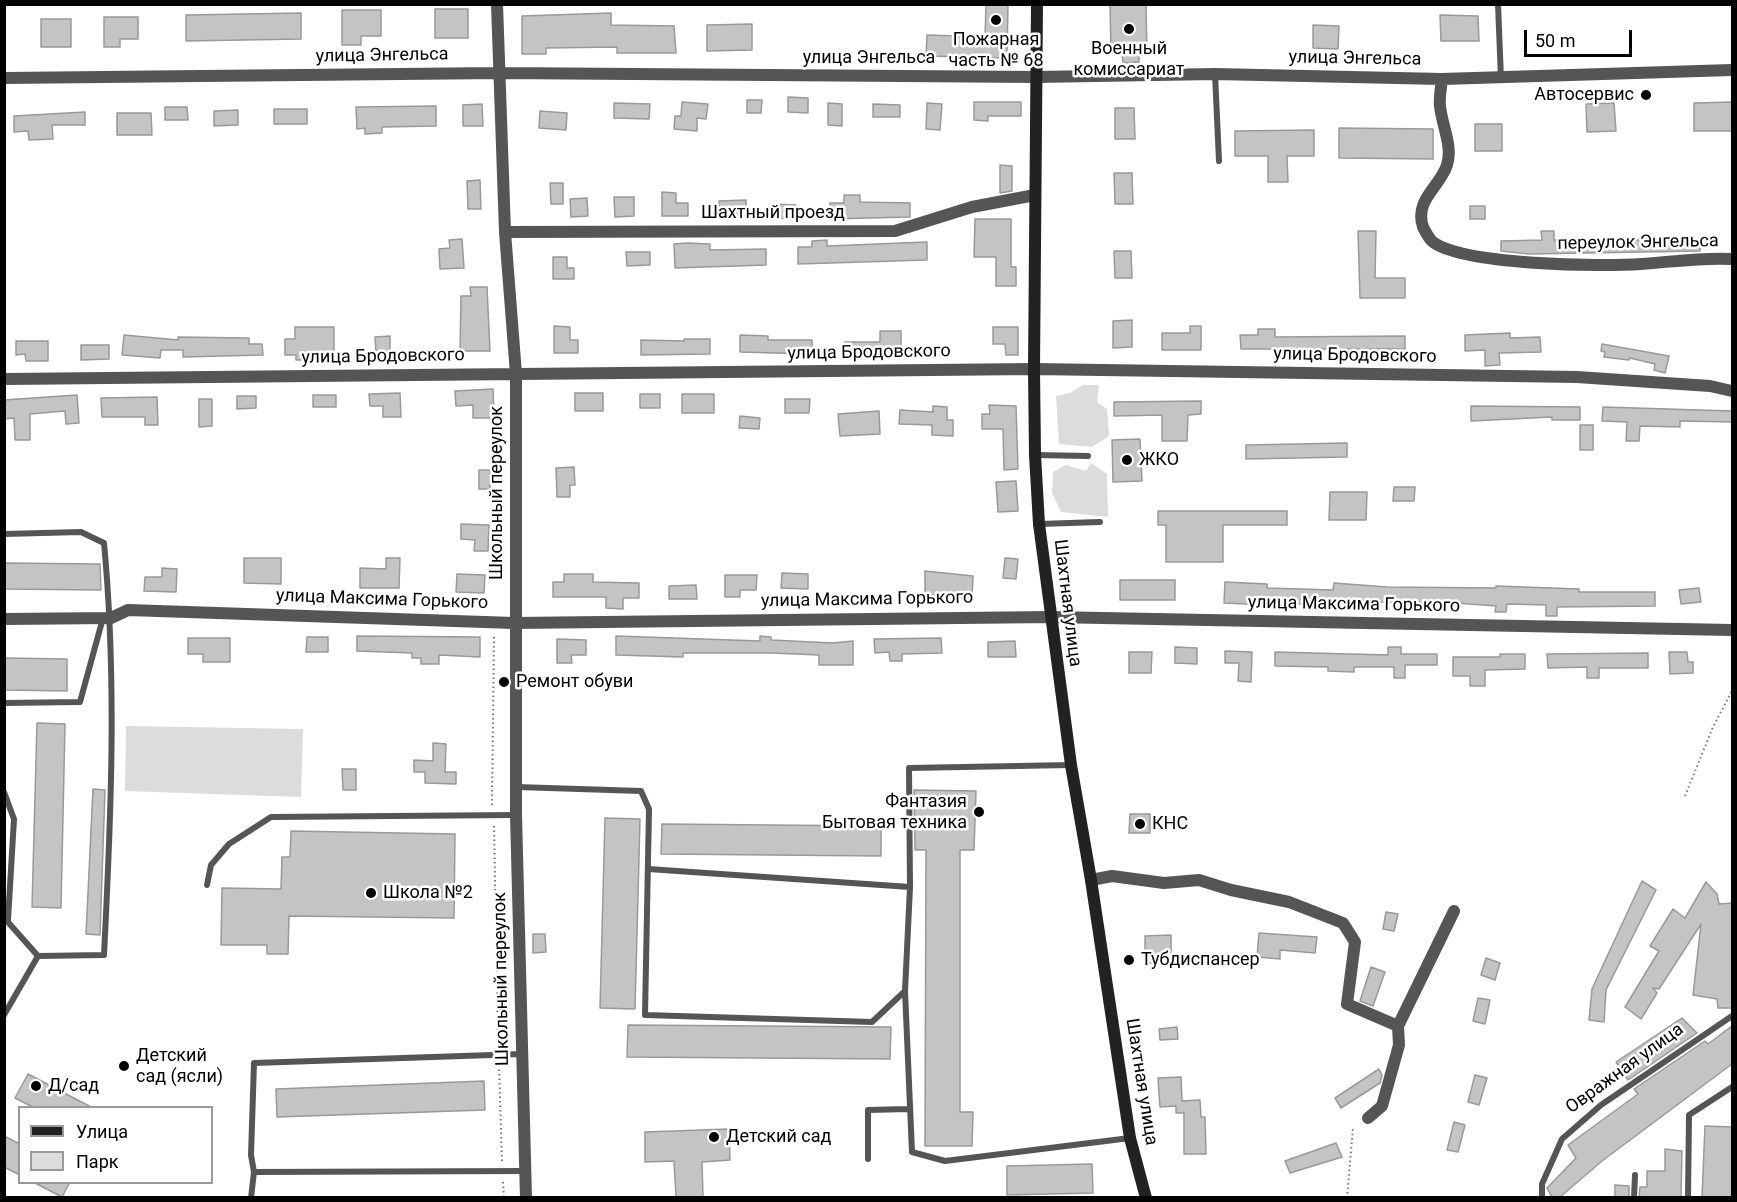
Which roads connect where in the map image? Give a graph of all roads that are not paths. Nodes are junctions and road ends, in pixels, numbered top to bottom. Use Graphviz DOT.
graph roads {
  1 [pos="497,4"];
  2 [pos="1037,4"];
  3 [pos="1498,4"];
  4 [pos="1732,70"];
  5 [pos="499,73"];
  6 [pos="1215,74"];
  7 [pos="1036,77"];
  8 [pos="4,78"];
  9 [pos="1442,79"];
  10 [pos="1502,79"];
  11 [pos="1219,161"];
  12 [pos="1035,195"];
  13 [pos="505,232"];
  14 [pos="1732,259"];
  15 [pos="1034,369"];
  16 [pos="516,374"];
  17 [pos="4,379"];
  18 [pos="1732,391"];
  19 [pos="1035,455"];
  20 [pos="1088,456"];
  21 [pos="1100,522"];
  22 [pos="1039,524"];
  23 [pos="4,534"];
  24 [pos="1050,617"];
  25 [pos="107,618"];
  26 [pos="4,619"];
  27 [pos="514,623"];
  28 [pos="1732,630"];
  29 [pos="4,703"];
  30 [pos="1071,765"];
  31 [pos="517,786"];
  32 [pos="4,792"];
  33 [pos="516,815"];
  34 [pos="4,817"];
  35 [pos="14,819"];
  36 [pos="648,869"];
  37 [pos="1091,880"];
  38 [pos="207,885"];
  39 [pos="910,887"];
  40 [pos="1454,911"];
  41 [pos="6,919"];
  42 [pos="38,956"];
  43 [pos="904,991"];
  44 [pos="4,1015"];
  45 [pos="1732,1016"];
  46 [pos="1398,1026"];
  47 [pos="522,1054"];
  48 [pos="1732,1087"];
  49 [pos="908,1109"];
  50 [pos="1368,1118"];
  51 [pos="1130,1138"];
  52 [pos="868,1159"];
  53 [pos="525,1171"];
  54 [pos="254,1172"];
  55 [pos="1635,1175"];
  56 [pos="251,1197"];
  57 [pos="526,1197"];
  58 [pos="1146,1197"];
  59 [pos="1542,1197"];
  60 [pos="1634,1197"];
  61 [pos="1688,1197"];
  1 -- 5 [label="street, Школьный переулок"];
  2 -- 7 [label="main road, Шахтная улица"];
  3 -- 10 [label="lane"];
  4 -- 10 [label="street, улица Энгельса"];
  5 -- 7 [label="street, улица Энгельса"];
  5 -- 8 [label="street, улица Энгельса"];
  5 -- 13 [label="street, Школьный переулок"];
  6 -- 7 [label="street, улица Энгельса"];
  6 -- 9 [label="street, улица Энгельса"];
  6 -- 11 [label="lane"];
  7 -- 12 [label="main road, Шахтная улица"];
  9 -- 10 [label="street, улица Энгельса"];
  9 -- 14 [label="street, переулок Энгельса"];
  12 -- 13 [label="street, Шахтный проезд"];
  12 -- 15 [label="main road, Шахтная улица"];
  13 -- 16 [label="street, Школьный переулок"];
  15 -- 16 [label="street, улица Бродовского"];
  15 -- 18 [label="street, улица Бродовского"];
  15 -- 19 [label="main road, Шахтная улица"];
  16 -- 17 [label="street, улица Бродовского"];
  16 -- 27 [label="street, Школьный переулок"];
  19 -- 20 [label="lane"];
  19 -- 22 [label="main road, Шахтная улица"];
  21 -- 22 [label="lane"];
  22 -- 24 [label="main road, Шахтная улица"];
  23 -- 25 [label="lane"];
  24 -- 27 [label="street, улица Максима Горького"];
  24 -- 28 [label="street, улица Максима Горького"];
  24 -- 30 [label="main road, Шахтная улица"];
  25 -- 26 [label="street, улица Максима Горького"];
  25 -- 27 [label="street, улица Максима Горького"];
  25 -- 29 [label="lane"];
  25 -- 42 [label="lane"];
  27 -- 31 [label="street, Школьный переулок"];
  30 -- 37 [label="main road, Шахтная улица"];
  30 -- 39 [label="lane"];
  31 -- 33 [label="street, Школьный переулок"];
  31 -- 36 [label="lane"];
  32 -- 35 [label="lane"];
  33 -- 38 [label="lane"];
  33 -- 47 [label="street, Школьный переулок"];
  34 -- 35 [label="lane"];
  35 -- 41 [label="lane"];
  36 -- 39 [label="lane"];
  36 -- 43 [label="lane"];
  37 -- 46 [label="street"];
  37 -- 51 [label="main road, Шахтная улица"];
  39 -- 43 [label="lane"];
  40 -- 46 [label="street"];
  41 -- 42 [label="lane"];
  42 -- 44 [label="lane"];
  43 -- 49 [label="lane"];
  45 -- 59 [label="lane, Овражная улица"];
  46 -- 50 [label="street"];
  47 -- 53 [label="street, Школьный переулок"];
  47 -- 54 [label="lane"];
  48 -- 61 [label="lane"];
  49 -- 51 [label="lane"];
  49 -- 52 [label="lane"];
  51 -- 58 [label="main road, Шахтная улица"];
  53 -- 54 [label="lane"];
  53 -- 57 [label="street, Школьный переулок"];
  54 -- 56 [label="lane"];
  55 -- 60 [label="lane"];
}
